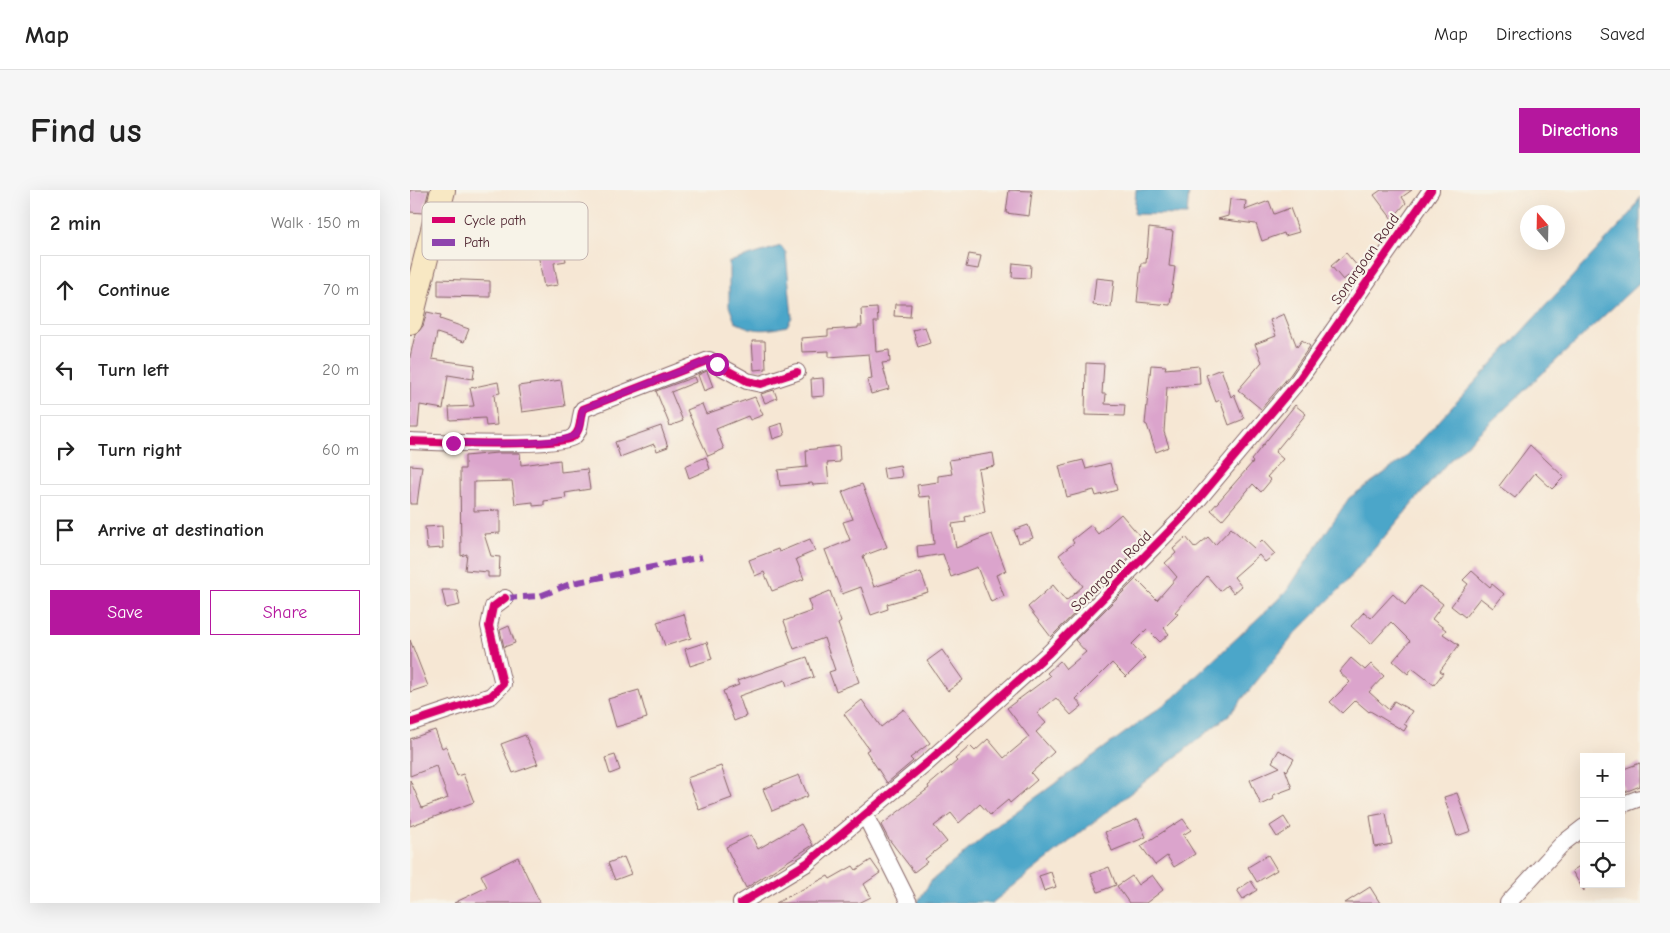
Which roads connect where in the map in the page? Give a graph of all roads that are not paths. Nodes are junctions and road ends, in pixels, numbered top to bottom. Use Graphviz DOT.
graph roads {
  1 [pos="1431,190"];
  2 [pos="426,260"];
  3 [pos="410,322"];
  4 [pos="797,372"];
  5 [pos="410,441"];
  6 [pos="505,598"];
  7 [pos="410,723"];
  8 [pos="1640,798"];
  9 [pos="1625,804"];
  10 [pos="865,815"];
  11 [pos="1580,830"];
  12 [pos="741,903"];
  13 [pos="909,903"];
  14 [pos="1508,903"];
  1 -- 10 [label="street, Sonargoan Road"];
  2 -- 3 [label="main road"];
  4 -- 5 [label="street"];
  6 -- 7 [label="street"];
  8 -- 9 [label="street"];
  10 -- 12 [label="street, Sonargoan Road"];
  10 -- 13 [label="street"];
  11 -- 14 [label="street"];
}
